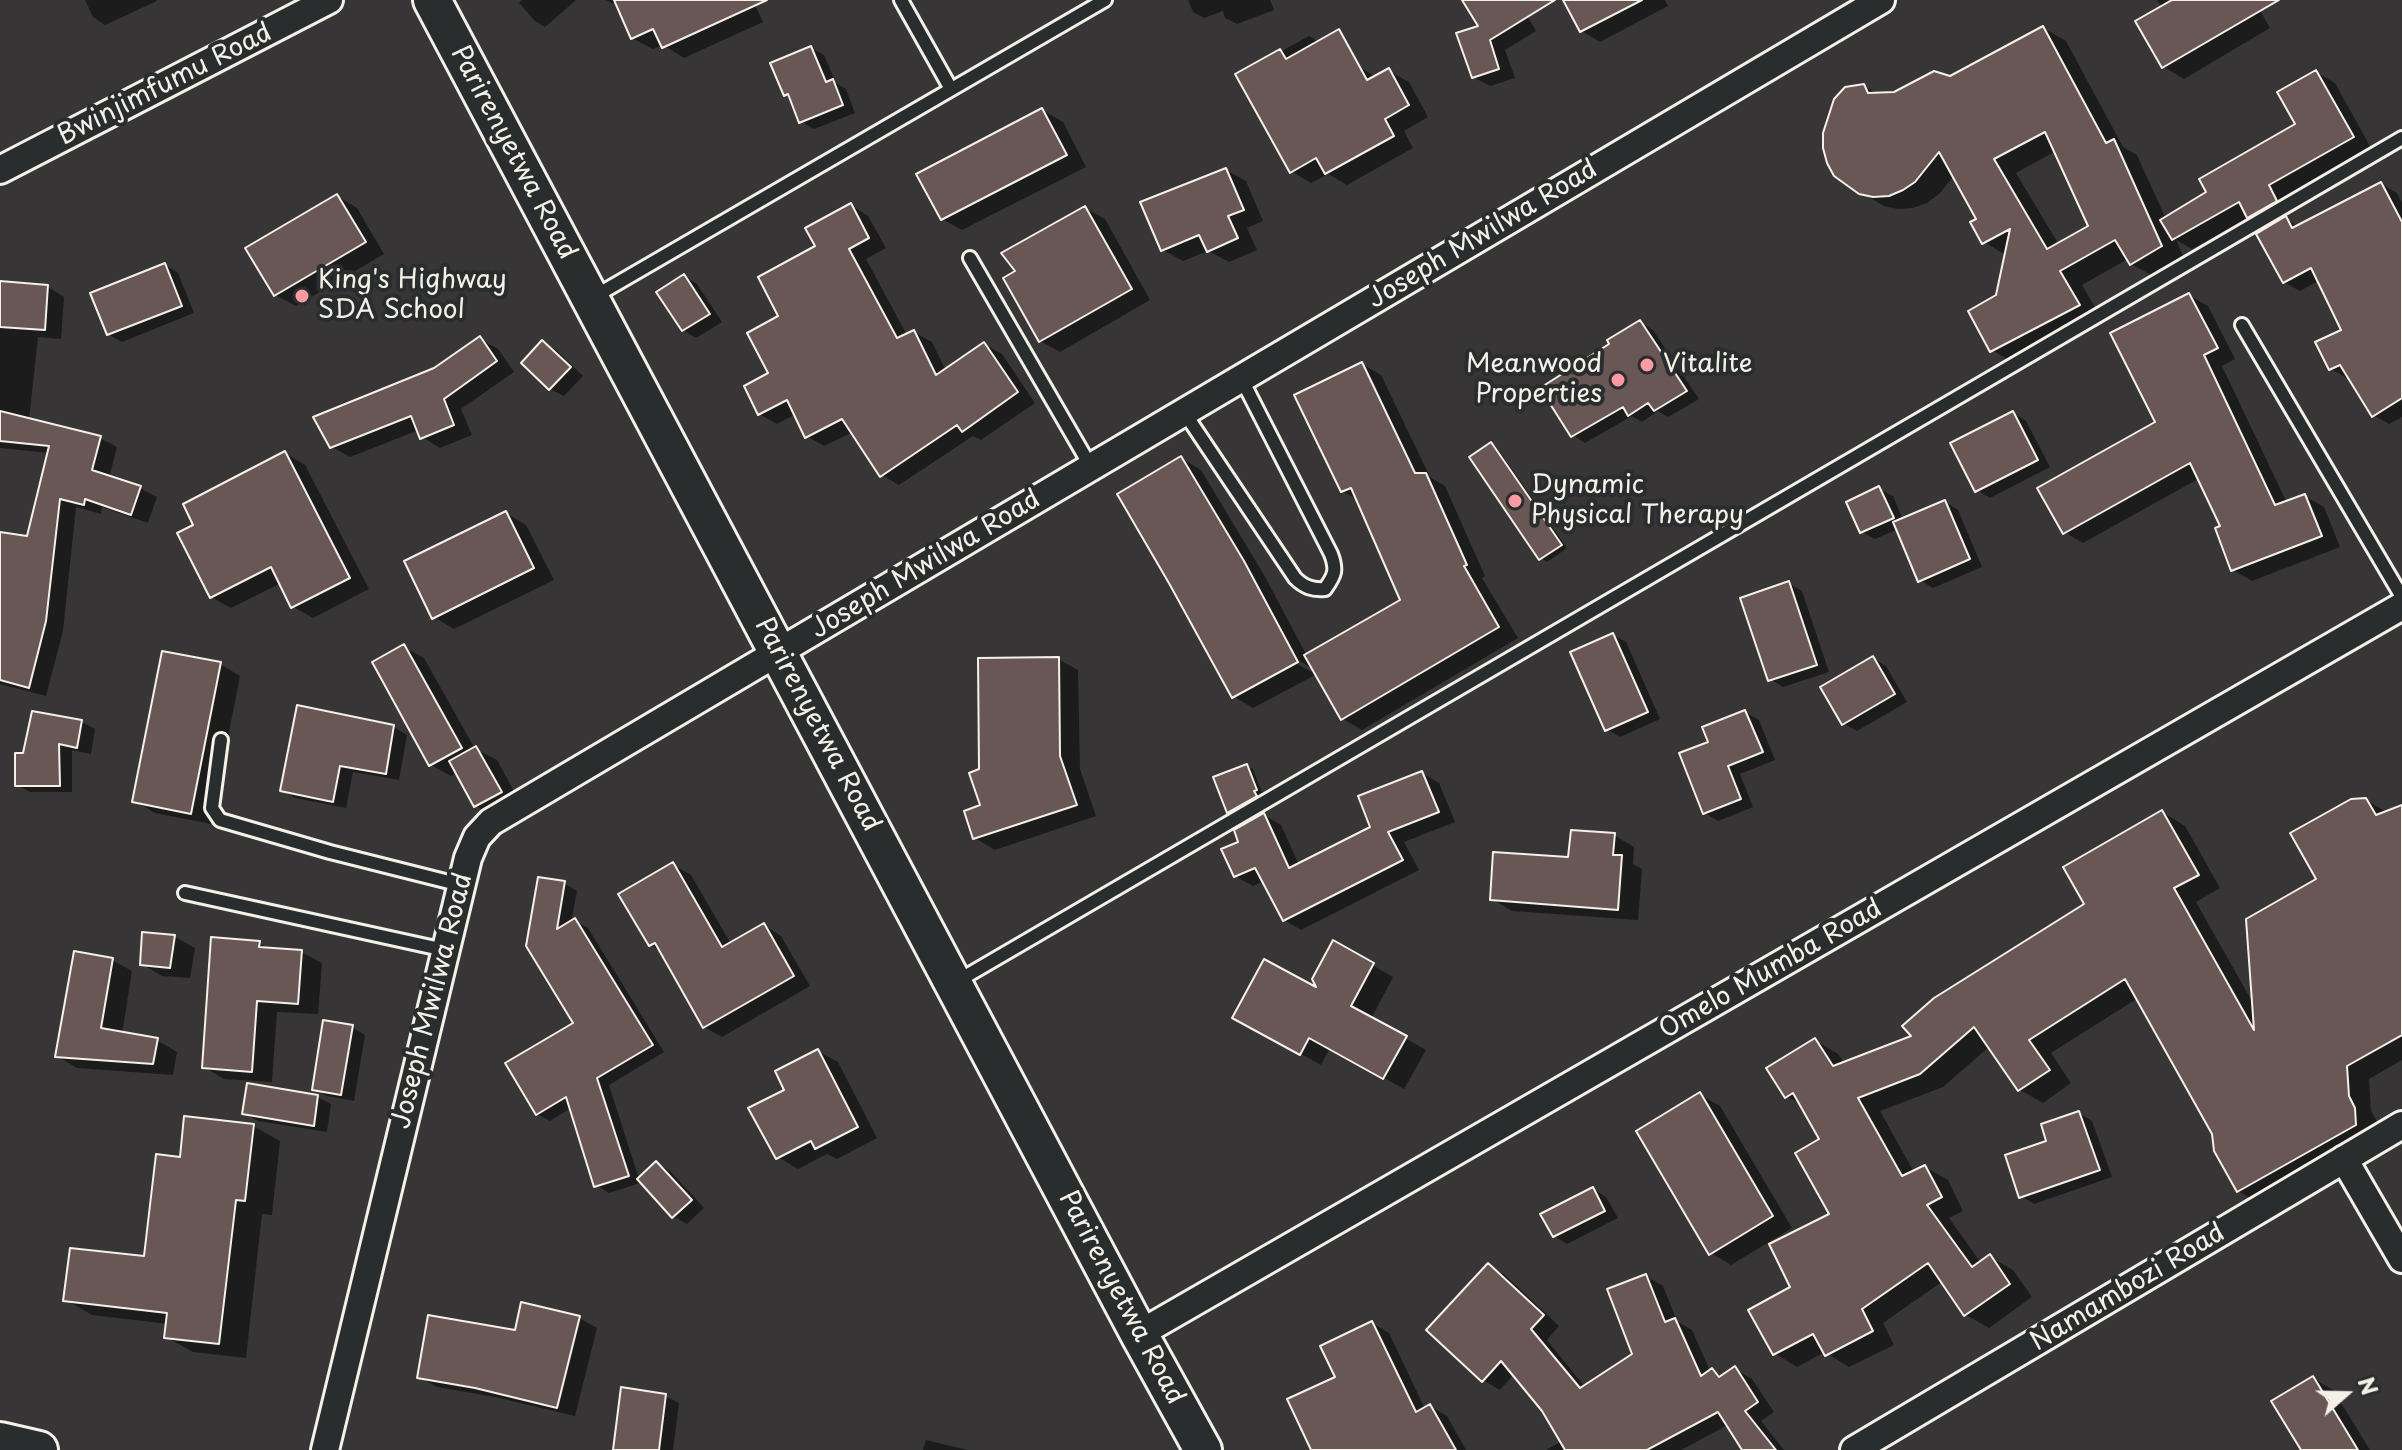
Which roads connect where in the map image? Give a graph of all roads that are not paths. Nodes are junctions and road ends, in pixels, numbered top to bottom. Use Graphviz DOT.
graph roads {
  1 [pos="329,0"];
  2 [pos="432,0"];
  3 [pos="901,0"];
  4 [pos="1105,0"];
  5 [pos="1881,0"];
  6 [pos="951,89"];
  7 [pos="2402,138"];
  8 [pos="0,170"];
  9 [pos="970,258"];
  10 [pos="591,299"];
  11 [pos="2242,325"];
  12 [pos="1241,378"];
  13 [pos="1184,412"];
  14 [pos="1091,467"];
  15 [pos="2402,597"];
  16 [pos="2402,606"];
  17 [pos="778,652"];
  18 [pos="221,740"];
  19 [pos="461,885"];
  20 [pos="185,893"];
  21 [pos="445,950"];
  22 [pos="954,984"];
  23 [pos="2402,1125"];
  24 [pos="2344,1159"];
  25 [pos="2402,1259"];
  26 [pos="1139,1334"];
  27 [pos="0,1441"];
  28 [pos="39,1450"];
  29 [pos="325,1450"];
  30 [pos="1203,1450"];
  31 [pos="1854,1450"];
  1 -- 8 [label="street, Bwinjimfumu Road"];
  2 -- 10 [label="main road, Parirenyetwa Road"];
  3 -- 6 [label="lane"];
  4 -- 6 [label="lane"];
  5 -- 12 [label="street, Joseph Mwilwa Road"];
  6 -- 10 [label="lane"];
  7 -- 22 [label="lane"];
  9 -- 14 [label="lane"];
  10 -- 17 [label="main road, Parirenyetwa Road"];
  11 -- 15 [label="lane"];
  12 -- 13 [label="street, Joseph Mwilwa Road"];
  12 -- 13 [label="lane"];
  13 -- 14 [label="street, Joseph Mwilwa Road"];
  14 -- 17 [label="street, Joseph Mwilwa Road"];
  16 -- 26 [label="street, Omelo Mumba Road"];
  17 -- 19 [label="street, Joseph Mwilwa Road"];
  17 -- 22 [label="main road, Parirenyetwa Road"];
  18 -- 19 [label="lane"];
  19 -- 21 [label="street, Joseph Mwilwa Road"];
  20 -- 21 [label="lane"];
  21 -- 29 [label="street, Joseph Mwilwa Road"];
  22 -- 26 [label="main road, Parirenyetwa Road"];
  23 -- 24 [label="street, Namambozi Road"];
  24 -- 25 [label="street"];
  24 -- 31 [label="street, Namambozi Road"];
  26 -- 30 [label="main road, Parirenyetwa Road"];
  27 -- 28 [label="main road"];
}
